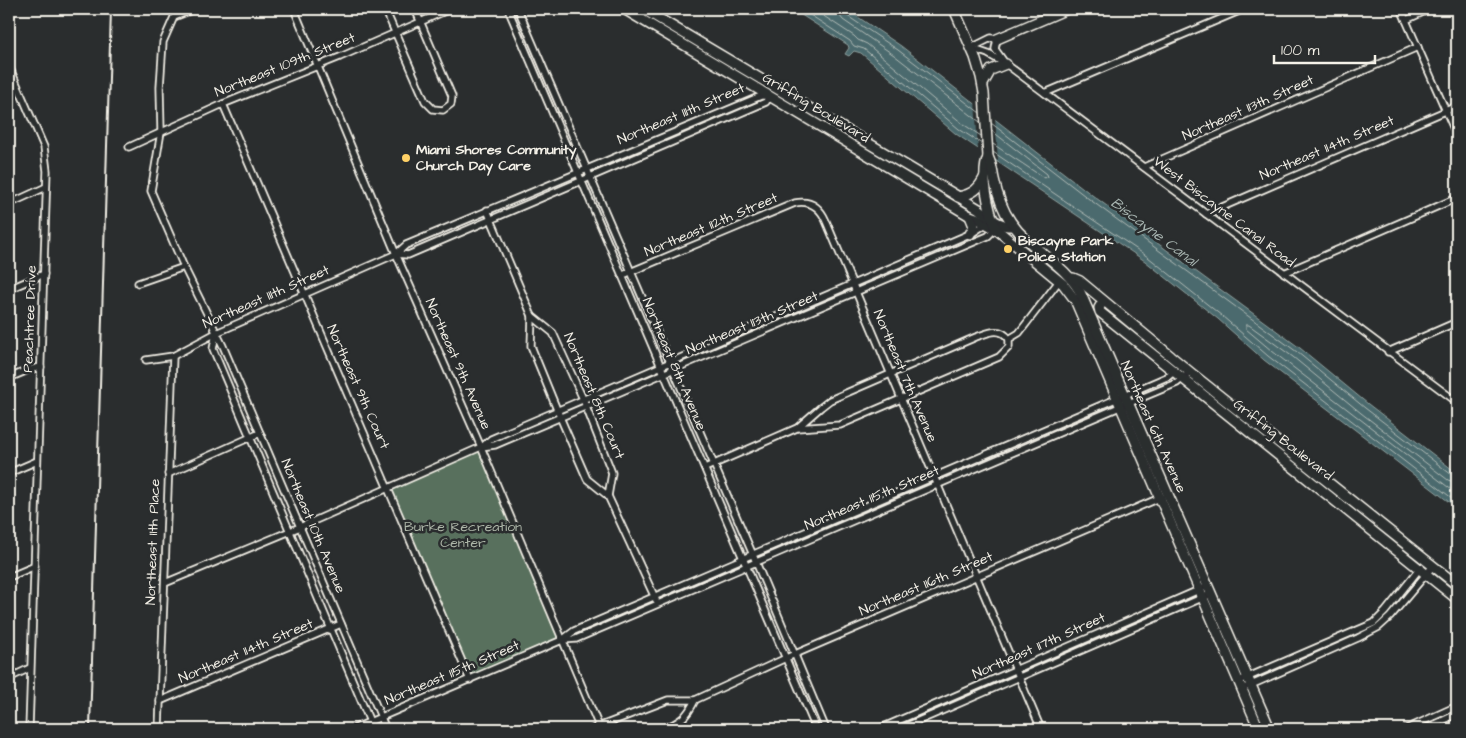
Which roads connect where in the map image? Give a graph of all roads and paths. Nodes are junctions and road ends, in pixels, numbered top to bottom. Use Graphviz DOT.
graph roads {
  1 [pos="194,9"];
  2 [pos="294,9"];
  3 [pos="385,9"];
  4 [pos="415,9"];
  5 [pos="450,9"];
  6 [pos="508,9"];
  7 [pos="518,9"];
  8 [pos="624,9"];
  9 [pos="643,9"];
  10 [pos="954,9"];
  11 [pos="1067,9"];
  12 [pos="1244,9"];
  13 [pos="1401,9"];
  14 [pos="1430,9"];
  15 [pos="658,18"];
  16 [pos="1406,20"];
  17 [pos="421,22"];
  18 [pos="653,26"];
  19 [pos="395,33"];
  20 [pos="997,38"];
  21 [pos="971,48"];
  22 [pos="1418,48"];
  23 [pos="716,58"];
  24 [pos="1006,64"];
  25 [pos="318,65"];
  26 [pos="9,66"];
  27 [pos="983,84"];
  28 [pos="780,91"];
  29 [pos="1045,93"];
  30 [pos="769,96"];
  31 [pos="223,104"];
  32 [pos="1457,106"];
  33 [pos="1447,110"];
  34 [pos="161,132"];
  35 [pos="1457,136"];
  36 [pos="130,146"];
  37 [pos="873,146"];
  38 [pos="868,154"];
  39 [pos="988,157"];
  40 [pos="1144,167"];
  41 [pos="587,169"];
  42 [pos="578,172"];
  43 [pos="985,176"];
  44 [pos="591,177"];
  45 [pos="582,181"];
  46 [pos="46,187"];
  47 [pos="958,197"];
  48 [pos="1457,198"];
  49 [pos="810,203"];
  50 [pos="1001,203"];
  51 [pos="9,204"];
  52 [pos="487,210"];
  53 [pos="1206,214"];
  54 [pos="970,216"];
  55 [pos="491,219"];
  56 [pos="993,224"];
  57 [pos="1013,226"];
  58 [pos="970,234"];
  59 [pos="396,254"];
  60 [pos="184,267"];
  61 [pos="631,272"];
  62 [pos="1284,273"];
  63 [pos="44,274"];
  64 [pos="623,275"];
  65 [pos="1068,276"];
  66 [pos="1059,281"];
  67 [pos="138,283"];
  68 [pos="852,284"];
  69 [pos="9,289"];
  70 [pos="856,292"];
  71 [pos="304,294"];
  72 [pos="1072,294"];
  73 [pos="647,309"];
  74 [pos="638,313"];
  75 [pos="532,316"];
  76 [pos="1457,322"];
  77 [pos="216,333"];
  78 [pos="1010,339"];
  79 [pos="1388,352"];
  80 [pos="173,356"];
  81 [pos="146,360"];
  82 [pos="670,363"];
  83 [pos="661,366"];
  84 [pos="41,367"];
  85 [pos="1178,368"];
  86 [pos="673,370"];
  87 [pos="664,373"];
  88 [pos="891,374"];
  89 [pos="1186,375"];
  90 [pos="9,378"];
  91 [pos="583,399"];
  92 [pos="902,400"];
  93 [pos="1123,401"];
  94 [pos="1457,402"];
  95 [pos="586,407"];
  96 [pos="557,410"];
  97 [pos="560,417"];
  98 [pos="797,428"];
  99 [pos="260,433"];
  100 [pos="249,438"];
  101 [pos="481,447"];
  102 [pos="37,461"];
  103 [pos="714,464"];
  104 [pos="705,468"];
  105 [pos="9,473"];
  106 [pos="168,474"];
  107 [pos="934,476"];
  108 [pos="938,484"];
  109 [pos="389,488"];
  110 [pos="608,496"];
  111 [pos="1164,496"];
  112 [pos="300,527"];
  113 [pos="290,532"];
  114 [pos="753,555"];
  115 [pos="743,558"];
  116 [pos="756,562"];
  117 [pos="1429,563"];
  118 [pos="34,566"];
  119 [pos="747,566"];
  120 [pos="1423,572"];
  121 [pos="976,576"];
  122 [pos="9,577"];
  123 [pos="165,584"];
  124 [pos="1457,585"];
  125 [pos="1205,592"];
  126 [pos="654,597"];
  127 [pos="1457,598"];
  128 [pos="658,604"];
  129 [pos="341,624"];
  130 [pos="330,628"];
  131 [pos="562,640"];
  132 [pos="794,655"];
  133 [pos="786,658"];
  134 [pos="30,668"];
  135 [pos="1015,670"];
  136 [pos="9,678"];
  137 [pos="1018,678"];
  138 [pos="470,680"];
  139 [pos="1245,683"];
  140 [pos="160,700"];
  141 [pos="695,700"];
  142 [pos="1457,706"];
  143 [pos="1457,714"];
  144 [pos="381,717"];
  145 [pos="370,722"];
  146 [pos="1417,727"];
  147 [pos="600,728"];
  148 [pos="28,729"];
  149 [pos="159,729"];
  150 [pos="353,729"];
  151 [pos="372,729"];
  152 [pos="386,729"];
  153 [pos="593,729"];
  154 [pos="663,729"];
  155 [pos="816,729"];
  156 [pos="826,729"];
  157 [pos="879,729"];
  158 [pos="900,729"];
  159 [pos="1041,729"];
  160 [pos="1259,729"];
  161 [pos="1270,729"];
  162 [pos="1406,729"];
  163 [pos="1424,729"];
  1 -- 34 [label="street, Northeast 10th Avenue"];
  2 -- 25 [label="street, Northeast 9th Avenue"];
  3 -- 19 [label="street"];
  4 -- 17 [label="street"];
  5 -- 17 [label="street, Northeast 109th Street"];
  6 -- 42 [label="street, Northeast 8th Avenue"];
  7 -- 41 [label="street, Northeast 8th Avenue"];
  8 -- 18 [label="street, Griffing Boulevard"];
  9 -- 15 [label="street, Griffing Boulevard"];
  10 -- 21 [label="street, Northeast 6th Avenue"];
  11 -- 20 [label="street"];
  12 -- 29 [label="street"];
  13 -- 16 [label="street"];
  14 -- 16 [label="street"];
  15 -- 18 [label="street"];
  15 -- 23 [label="street, Griffing Boulevard"];
  16 -- 22 [label="street"];
  17 -- 19 [label="street, Northeast 109th Street"];
  17 -- 19 [label="street"];
  18 -- 23 [label="street, Griffing Boulevard"];
  19 -- 25 [label="street, Northeast 109th Street"];
  20 -- 21 [label="street"];
  20 -- 24 [label="street"];
  21 -- 24 [label="street, West Biscayne Canal Road"];
  21 -- 27 [label="street, Northeast 6th Avenue"];
  22 -- 33 [label="street"];
  22 -- 40 [label="street, Northeast 113th Street"];
  23 -- 28 [label="street, Griffing Boulevard"];
  23 -- 30 [label="street, Griffing Boulevard"];
  24 -- 27 [label="street"];
  24 -- 29 [label="street, West Biscayne Canal Road"];
  25 -- 31 [label="street, Northeast 109th Street"];
  25 -- 59 [label="street, Northeast 9th Avenue"];
  26 -- 46 [label="street, Peachtree Drive"];
  27 -- 39 [label="street, Northeast 6th Avenue"];
  28 -- 30 [label="street"];
  28 -- 37 [label="street, Griffing Boulevard"];
  29 -- 40 [label="street, West Biscayne Canal Road"];
  30 -- 38 [label="street, Griffing Boulevard"];
  30 -- 41 [label="street, Northeast 111th Street"];
  30 -- 44 [label="street, Northeast 111th Street"];
  31 -- 34 [label="street, Northeast 109th Street"];
  31 -- 71 [label="street, Northeast 9th Court"];
  32 -- 33 [label="street, Northeast 114th Street"];
  33 -- 35 [label="street"];
  33 -- 53 [label="street, Northeast 114th Street"];
  34 -- 36 [label="street, Northeast 109th Street"];
  34 -- 60 [label="street, Northeast 10th Avenue"];
  37 -- 38 [label="street"];
  37 -- 47 [label="street, Griffing Boulevard"];
  38 -- 54 [label="street, Griffing Boulevard"];
  39 -- 43 [label="street, Northeast 6th Avenue"];
  39 -- 50 [label="street, Northeast 6th Avenue"];
  40 -- 53 [label="street, West Biscayne Canal Road"];
  41 -- 42 [label="street, Northeast 111th Street"];
  41 -- 44 [label="street, Northeast 8th Avenue"];
  42 -- 45 [label="street, Northeast 8th Avenue"];
  42 -- 52 [label="street, Northeast 111th Street"];
  43 -- 47 [label="street"];
  43 -- 56 [label="street, Northeast 6th Avenue"];
  44 -- 45 [label="street, Northeast 111th Street"];
  44 -- 61 [label="street, Northeast 8th Avenue"];
  45 -- 55 [label="street, Northeast 111th Street"];
  45 -- 64 [label="street, Northeast 8th Avenue"];
  46 -- 51 [label="street"];
  46 -- 63 [label="street, Peachtree Drive"];
  47 -- 56 [label="street, Griffing Boulevard"];
  48 -- 62 [label="street"];
  49 -- 61 [label="street, Northeast 112th Street"];
  49 -- 68 [label="street, Northeast 7th Avenue"];
  50 -- 56 [label="street"];
  50 -- 57 [label="street, Northeast 6th Avenue"];
  52 -- 55 [label="street, Northeast 8th Court"];
  52 -- 59 [label="street, Northeast 111th Street"];
  53 -- 62 [label="street, West Biscayne Canal Road"];
  54 -- 56 [label="street, Griffing Boulevard"];
  54 -- 58 [label="street"];
  55 -- 59 [label="street, Northeast 111th Street"];
  55 -- 75 [label="street, Northeast 8th Court"];
  56 -- 57 [label="street, Griffing Boulevard"];
  56 -- 58 [label="street, Northeast 113th Street"];
  56 -- 66 [label="street, Griffing Boulevard"];
  56 -- 70 [label="street, Northeast 113th Street"];
  57 -- 65 [label="street, Northeast 6th Avenue"];
  58 -- 68 [label="street, Northeast 113th Street"];
  59 -- 71 [label="street, Northeast 111th Street"];
  59 -- 101 [label="street, Northeast 9th Avenue"];
  60 -- 67 [label="street"];
  60 -- 77 [label="street, Northeast 10th Avenue"];
  61 -- 64 [label="street, Northeast 112th Street"];
  61 -- 73 [label="street, Northeast 8th Avenue"];
  62 -- 79 [label="street, West Biscayne Canal Road"];
  63 -- 69 [label="street"];
  63 -- 84 [label="street, Peachtree Drive"];
  64 -- 74 [label="street, Northeast 8th Avenue"];
  65 -- 85 [label="street, Griffing Boulevard"];
  65 -- 93 [label="street, Northeast 6th Avenue"];
  66 -- 72 [label="street, Griffing Boulevard"];
  66 -- 78 [label="street"];
  68 -- 70 [label="street, Northeast 7th Avenue"];
  68 -- 82 [label="street, Northeast 113th Street"];
  70 -- 86 [label="street, Northeast 113th Street"];
  70 -- 88 [label="street, Northeast 7th Avenue"];
  71 -- 77 [label="street, Northeast 111th Street"];
  71 -- 109 [label="street, Northeast 9th Court"];
  72 -- 93 [label="street, Northeast 6th Avenue"];
  73 -- 74 [label="street"];
  73 -- 82 [label="street, Northeast 8th Avenue"];
  74 -- 83 [label="street, Northeast 8th Avenue"];
  75 -- 91 [label="street, Northeast 8th Court"];
  75 -- 96 [label="street, Northeast 8th Court"];
  76 -- 79 [label="street"];
  77 -- 80 [label="street, Northeast 111th Street"];
  77 -- 99 [label="street, Northeast 10th Avenue"];
  77 -- 100 [label="street, Northeast 10th Avenue"];
  78 -- 88 [label="street"];
  78 -- 92 [label="street"];
  79 -- 94 [label="street, West Biscayne Canal Road"];
  80 -- 81 [label="street, Northeast 111th Street"];
  80 -- 106 [label="street, Northeast 11th Place"];
  82 -- 83 [label="street, Northeast 113th Street"];
  82 -- 86 [label="street, Northeast 8th Avenue"];
  83 -- 87 [label="street, Northeast 8th Avenue"];
  83 -- 91 [label="street, Northeast 113th Street"];
  84 -- 90 [label="street"];
  84 -- 102 [label="street, Peachtree Drive"];
  85 -- 89 [label="street, Griffing Boulevard"];
  85 -- 93 [label="street, Northeast 115th Street"];
  86 -- 87 [label="street, Northeast 113th Street"];
  86 -- 103 [label="street, Northeast 8th Avenue"];
  87 -- 95 [label="street, Northeast 113th Street"];
  87 -- 104 [label="street, Northeast 8th Avenue"];
  88 -- 92 [label="street, Northeast 7th Avenue"];
  88 -- 98 [label="street"];
  89 -- 93 [label="street, Northeast 115th Street"];
  89 -- 117 [label="street, Griffing Boulevard"];
  89 -- 120 [label="street, Griffing Boulevard"];
  91 -- 95 [label="street, Northeast 8th Court"];
  91 -- 96 [label="street, Northeast 113th Street"];
  92 -- 98 [label="street"];
  92 -- 107 [label="street, Northeast 7th Avenue"];
  93 -- 107 [label="street, Northeast 115th Street"];
  93 -- 108 [label="street, Northeast 115th Street"];
  93 -- 111 [label="street, Northeast 6th Avenue"];
  95 -- 97 [label="street, Northeast 113th Street"];
  95 -- 110 [label="street, Northeast 8th Court"];
  96 -- 97 [label="street, Northeast 8th Court"];
  96 -- 101 [label="street, Northeast 113th Street"];
  97 -- 101 [label="street, Northeast 113th Street"];
  97 -- 110 [label="street, Northeast 8th Court"];
  98 -- 103 [label="street"];
  99 -- 100 [label="street"];
  99 -- 112 [label="street, Northeast 10th Avenue"];
  100 -- 106 [label="street"];
  100 -- 113 [label="street, Northeast 10th Avenue"];
  101 -- 109 [label="street, Northeast 113th Street"];
  101 -- 131 [label="street, Northeast 9th Avenue"];
  102 -- 105 [label="street"];
  102 -- 118 [label="street, Peachtree Drive"];
  103 -- 104 [label="street"];
  103 -- 114 [label="street, Northeast 8th Avenue"];
  104 -- 115 [label="street, Northeast 8th Avenue"];
  106 -- 123 [label="street, Northeast 11th Place"];
  107 -- 108 [label="street, Northeast 7th Avenue"];
  107 -- 114 [label="street, Northeast 115th Street"];
  108 -- 116 [label="street, Northeast 115th Street"];
  108 -- 121 [label="street, Northeast 7th Avenue"];
  109 -- 112 [label="street, Northeast 113th Street"];
  109 -- 138 [label="street, Northeast 9th Court"];
  110 -- 126 [label="street, Northeast 8th Court"];
  111 -- 121 [label="street, Northeast 116th Street"];
  111 -- 125 [label="street, Northeast 6th Avenue"];
  112 -- 113 [label="street, Northeast 113th Street"];
  112 -- 129 [label="street, Northeast 10th Avenue"];
  113 -- 123 [label="street, Northeast 113th Street"];
  113 -- 130 [label="street, Northeast 10th Avenue"];
  114 -- 115 [label="street, Northeast 115th Street"];
  114 -- 116 [label="street, Northeast 8th Avenue"];
  115 -- 119 [label="street, Northeast 8th Avenue"];
  115 -- 126 [label="street, Northeast 115th Street"];
  116 -- 119 [label="street, Northeast 115th Street"];
  116 -- 132 [label="street, Northeast 8th Avenue"];
  117 -- 120 [label="street"];
  117 -- 124 [label="street, Griffing Boulevard"];
  118 -- 122 [label="street"];
  118 -- 134 [label="street, Peachtree Drive"];
  119 -- 128 [label="street, Northeast 115th Street"];
  119 -- 133 [label="street, Northeast 8th Avenue"];
  120 -- 127 [label="street, Griffing Boulevard"];
  120 -- 139 [label="street"];
  121 -- 132 [label="street, Northeast 116th Street"];
  121 -- 135 [label="street, Northeast 7th Avenue"];
  123 -- 140 [label="street, Northeast 11th Place"];
  125 -- 135 [label="street, Northeast 117th Street"];
  125 -- 137 [label="street, Northeast 117th Street"];
  125 -- 139 [label="street, Northeast 6th Avenue"];
  126 -- 128 [label="street, Northeast 8th Court"];
  126 -- 131 [label="street, Northeast 115th Street"];
  128 -- 131 [label="street, Northeast 115th Street"];
  129 -- 130 [label="street, Northeast 114th Street"];
  129 -- 144 [label="street, Northeast 10th Avenue"];
  130 -- 140 [label="street, Northeast 114th Street"];
  130 -- 145 [label="street, Northeast 10th Avenue"];
  131 -- 138 [label="street, Northeast 115th Street"];
  131 -- 147 [label="street, Northeast 9th Avenue"];
  132 -- 133 [label="street, Northeast 116th Street"];
  132 -- 156 [label="street, Northeast 8th Avenue"];
  133 -- 141 [label="street, Northeast 116th Street"];
  133 -- 155 [label="street, Northeast 8th Avenue"];
  134 -- 136 [label="street"];
  134 -- 148 [label="street, Peachtree Drive"];
  135 -- 137 [label="street, Northeast 7th Avenue"];
  135 -- 157 [label="street, Northeast 117th Street"];
  137 -- 158 [label="street, Northeast 117th Street"];
  137 -- 159 [label="street, Northeast 7th Avenue"];
  138 -- 144 [label="street, Northeast 115th Street"];
  139 -- 160 [label="street, Northeast 6th Avenue"];
  139 -- 161 [label="street, Northeast 6th Avenue"];
  140 -- 149 [label="street, Northeast 11th Place"];
  141 -- 147 [label="street, Northeast 116th Street"];
  141 -- 154 [label="street, Northeast 116th Street"];
  142 -- 146 [label="street"];
  143 -- 163 [label="street"];
  144 -- 145 [label="street, Northeast 115th Street"];
  144 -- 152 [label="street, Northeast 10th Avenue"];
  145 -- 150 [label="street, Northeast 115th Street"];
  145 -- 151 [label="street, Northeast 10th Avenue"];
  146 -- 162 [label="street"];
  147 -- 153 [label="street, Northeast 116th Street"];
}
